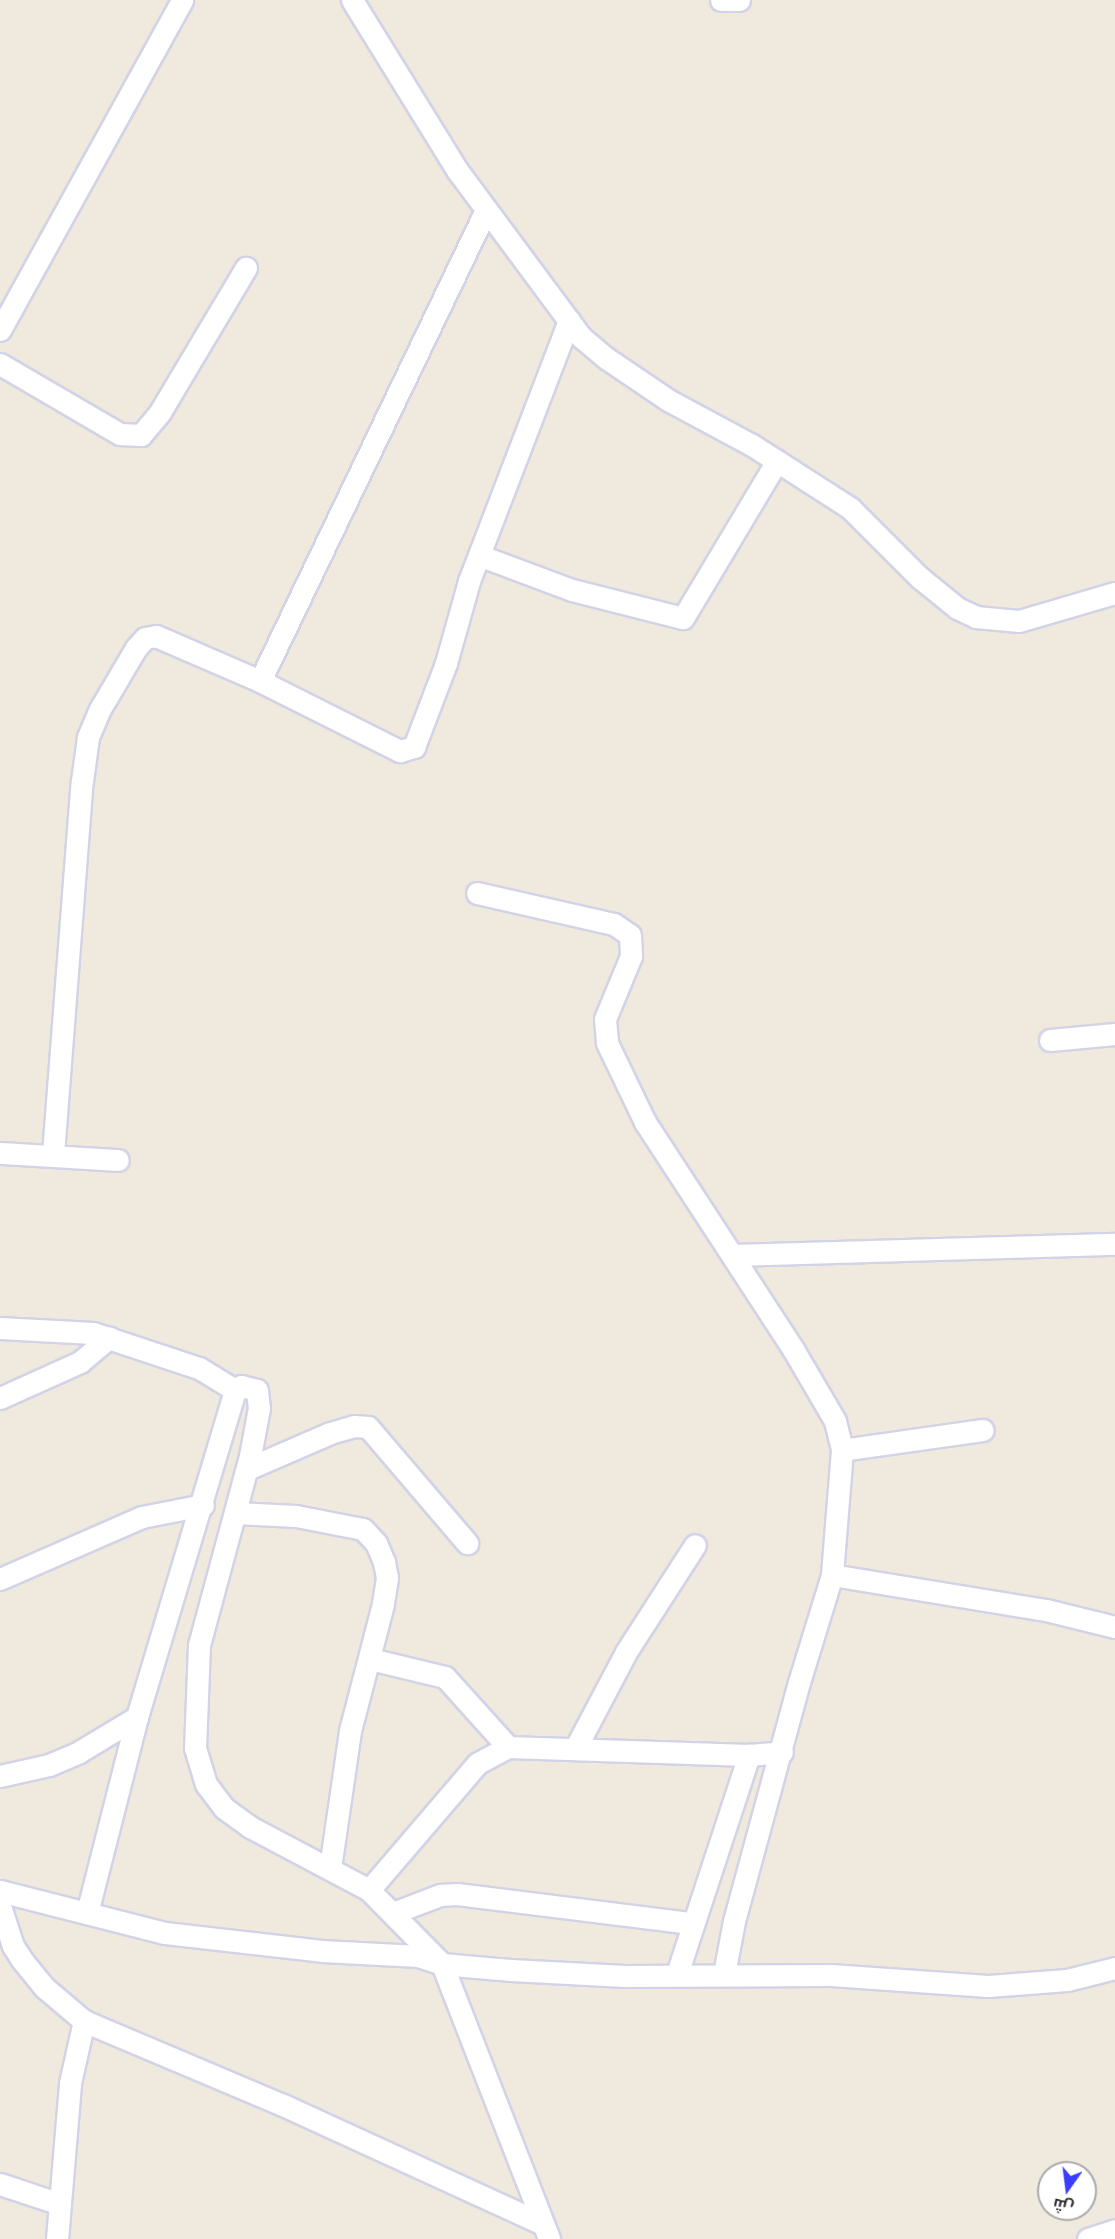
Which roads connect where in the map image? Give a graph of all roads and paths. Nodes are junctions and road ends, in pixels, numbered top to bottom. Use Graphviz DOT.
graph roads {
  1 [pos="182,0"];
  2 [pos="352,0"];
  3 [pos="721,0"];
  4 [pos="739,0"];
  5 [pos="486,210"];
  6 [pos="246,268"];
  7 [pos="569,321"];
  8 [pos="0,330"];
  9 [pos="0,364"];
  10 [pos="777,461"];
  11 [pos="481,556"];
  12 [pos="1115,593"];
  13 [pos="260,681"];
  14 [pos="477,894"];
  15 [pos="1115,1034"];
  16 [pos="1050,1041"];
  17 [pos="0,1153"];
  18 [pos="53,1154"];
  19 [pos="118,1160"];
  20 [pos="1115,1244"];
  21 [pos="735,1255"];
  22 [pos="0,1328"];
  23 [pos="109,1338"];
  24 [pos="235,1390"];
  25 [pos="0,1398"];
  26 [pos="983,1430"];
  27 [pos="842,1450"];
  28 [pos="247,1469"];
  29 [pos="203,1505"];
  30 [pos="236,1513"];
  31 [pos="467,1543"];
  32 [pos="695,1545"];
  33 [pos="832,1575"];
  34 [pos="0,1578"];
  35 [pos="1115,1627"];
  36 [pos="370,1659"];
  37 [pos="137,1717"];
  38 [pos="508,1747"];
  39 [pos="576,1747"];
  40 [pos="782,1752"];
  41 [pos="749,1755"];
  42 [pos="0,1776"];
  43 [pos="330,1868"];
  44 [pos="369,1890"];
  45 [pos="0,1891"];
  46 [pos="0,1906"];
  47 [pos="87,1913"];
  48 [pos="393,1913"];
  49 [pos="691,1923"];
  50 [pos="442,1964"];
  51 [pos="1115,1968"];
  52 [pos="676,1974"];
  53 [pos="724,1974"];
  54 [pos="84,2021"];
  55 [pos="0,2184"];
  56 [pos="60,2204"];
  57 [pos="1115,2230"];
  58 [pos="546,2231"];
  59 [pos="57,2239"];
  60 [pos="1088,2239"];
  1 -- 8 [label="street"];
  2 -- 5 [label="street"];
  3 -- 4 [label="street"];
  5 -- 7 [label="street"];
  5 -- 13 [label="street"];
  6 -- 9 [label="street"];
  7 -- 10 [label="street"];
  7 -- 11 [label="street"];
  10 -- 11 [label="street"];
  10 -- 12 [label="street"];
  11 -- 13 [label="street"];
  13 -- 18 [label="street"];
  14 -- 21 [label="street"];
  15 -- 16 [label="street"];
  17 -- 18 [label="street"];
  18 -- 19 [label="street"];
  20 -- 21 [label="street"];
  21 -- 27 [label="street"];
  22 -- 23 [label="street"];
  23 -- 24 [label="street"];
  23 -- 25 [label="street"];
  24 -- 28 [label="street"];
  24 -- 29 [label="street"];
  26 -- 27 [label="street"];
  27 -- 33 [label="street"];
  28 -- 30 [label="street"];
  28 -- 31 [label="street"];
  29 -- 34 [label="street"];
  29 -- 37 [label="street"];
  30 -- 36 [label="street"];
  30 -- 43 [label="street"];
  32 -- 39 [label="street"];
  33 -- 35 [label="street"];
  33 -- 40 [label="street"];
  36 -- 38 [label="street"];
  36 -- 43 [label="street"];
  37 -- 42 [label="street"];
  37 -- 47 [label="street"];
  38 -- 39 [label="street"];
  38 -- 44 [label="street"];
  39 -- 41 [label="street"];
  40 -- 41 [label="street"];
  40 -- 53 [label="street"];
  41 -- 49 [label="street"];
  43 -- 44 [label="street"];
  44 -- 48 [label="street"];
  45 -- 47 [label="street"];
  46 -- 54 [label="street"];
  47 -- 50 [label="street"];
  48 -- 49 [label="street"];
  48 -- 50 [label="street"];
  49 -- 52 [label="street"];
  50 -- 52 [label="street"];
  50 -- 58 [label="street"];
  51 -- 53 [label="street"];
  52 -- 53 [label="street"];
  54 -- 56 [label="street"];
  54 -- 58 [label="street"];
  55 -- 56 [label="street"];
  56 -- 59 [label="street"];
  57 -- 60 [label="street"];
}
